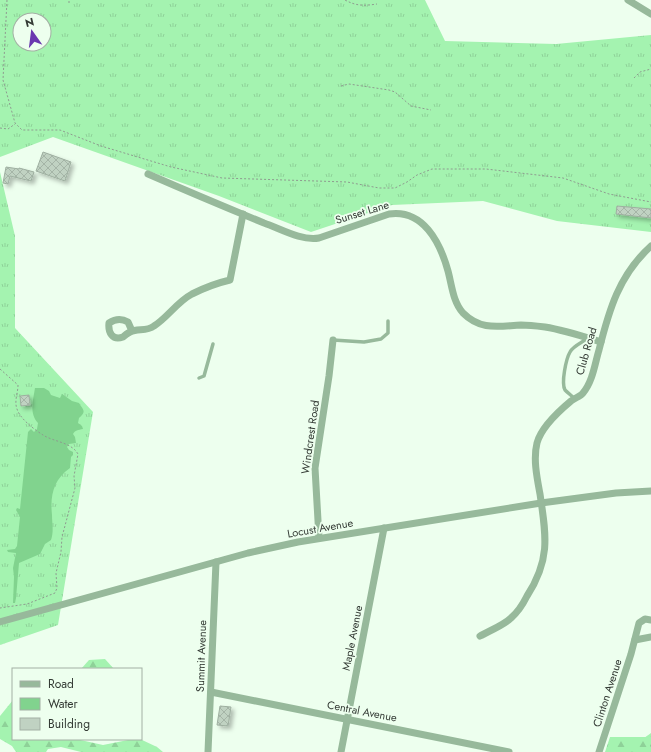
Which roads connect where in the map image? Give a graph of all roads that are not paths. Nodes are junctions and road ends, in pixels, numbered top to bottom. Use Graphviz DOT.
graph roads {
  1 [pos="628,0"];
  2 [pos="651,14"];
  3 [pos="148,174"];
  4 [pos="243,214"];
  5 [pos="651,246"];
  6 [pos="388,321"];
  7 [pos="132,331"];
  8 [pos="588,338"];
  9 [pos="333,340"];
  10 [pos="601,342"];
  11 [pos="213,344"];
  12 [pos="199,378"];
  13 [pos="574,399"];
  14 [pos="651,491"];
  15 [pos="541,503"];
  16 [pos="384,528"];
  17 [pos="319,538"];
  18 [pos="216,562"];
  19 [pos="651,620"];
  20 [pos="0,622"];
  21 [pos="480,636"];
  22 [pos="651,637"];
  23 [pos="635,640"];
  24 [pos="211,692"];
  25 [pos="347,719"];
  26 [pos="208,752"];
  27 [pos="341,752"];
  28 [pos="509,752"];
  29 [pos="599,752"];
  1 -- 2 [label="street"];
  3 -- 4 [label="street, Sunset Lane"];
  4 -- 7 [label="street"];
  4 -- 8 [label="street, Sunset Lane"];
  5 -- 10 [label="street, Club Road"];
  6 -- 9 [label="lane"];
  8 -- 10 [label="street, Sunset Lane"];
  8 -- 13 [label="lane"];
  9 -- 17 [label="street, Windcrest Road"];
  10 -- 13 [label="street, Club Road"];
  11 -- 12 [label="lane"];
  13 -- 15 [label="street, Club Road"];
  14 -- 15 [label="street, Locust Avenue"];
  15 -- 16 [label="street, Locust Avenue"];
  15 -- 21 [label="street, Club Road"];
  16 -- 17 [label="street, Locust Avenue"];
  16 -- 25 [label="street, Maple Avenue"];
  17 -- 18 [label="street, Locust Avenue"];
  18 -- 20 [label="street, Locust Avenue"];
  18 -- 24 [label="street, Summit Avenue"];
  19 -- 23 [label="street, Clinton Avenue"];
  22 -- 23 [label="street"];
  23 -- 29 [label="street, Clinton Avenue"];
  24 -- 25 [label="street, Central Avenue"];
  24 -- 26 [label="street, Summit Avenue"];
  25 -- 27 [label="street, Maple Avenue"];
  25 -- 28 [label="street, Central Avenue"];
}
